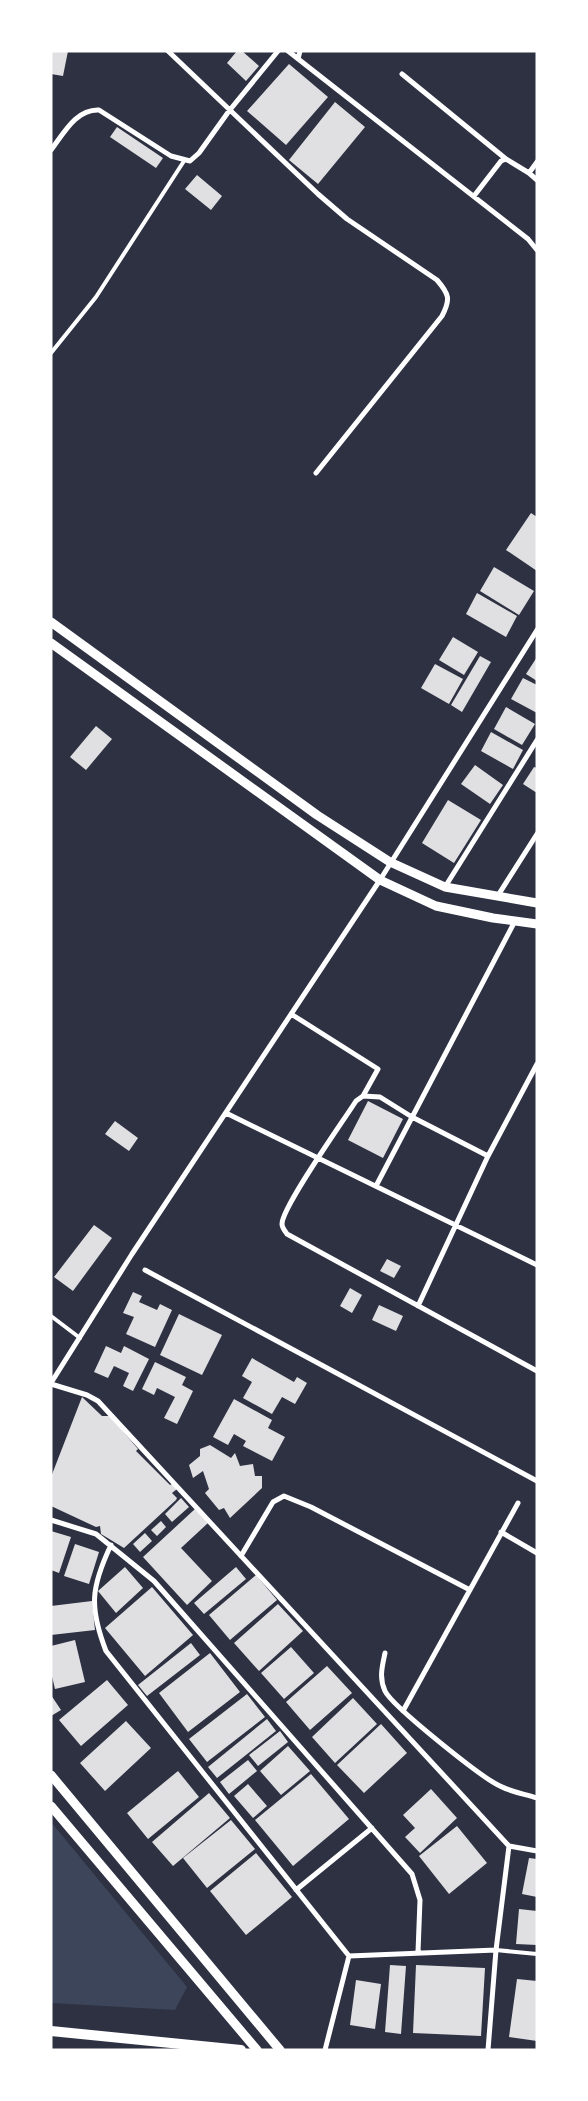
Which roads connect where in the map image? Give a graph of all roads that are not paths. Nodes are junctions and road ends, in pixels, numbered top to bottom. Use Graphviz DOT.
graph roads {
  1 [pos="168,51"];
  2 [pos="278,51"];
  3 [pos="288,51"];
  4 [pos="300,51"];
  5 [pos="298,60"];
  6 [pos="402,74"];
  7 [pos="229,111"];
  8 [pos="51,150"];
  9 [pos="506,159"];
  10 [pos="184,161"];
  11 [pos="537,162"];
  12 [pos="529,173"];
  13 [pos="537,180"];
  14 [pos="474,196"];
  15 [pos="537,250"];
  16 [pos="51,353"];
  17 [pos="316,473"];
  18 [pos="51,622"];
  19 [pos="537,630"];
  20 [pos="51,643"];
  21 [pos="537,740"];
  22 [pos="537,834"];
  23 [pos="390,862"];
  24 [pos="380,880"];
  25 [pos="445,886"];
  26 [pos="497,897"];
  27 [pos="537,903"];
  28 [pos="515,921"];
  29 [pos="537,924"];
  30 [pos="291,1014"];
  31 [pos="537,1064"];
  32 [pos="363,1096"];
  33 [pos="226,1113"];
  34 [pos="412,1117"];
  35 [pos="488,1156"];
  36 [pos="318,1158"];
  37 [pos="376,1186"];
  38 [pos="456,1225"];
  39 [pos="537,1265"];
  40 [pos="146,1270"];
  41 [pos="418,1306"];
  42 [pos="51,1316"];
  43 [pos="80,1338"];
  44 [pos="537,1371"];
  45 [pos="51,1384"];
  46 [pos="537,1481"];
  47 [pos="518,1503"];
  48 [pos="51,1520"];
  49 [pos="501,1532"];
  50 [pos="111,1545"];
  51 [pos="537,1553"];
  52 [pos="241,1556"];
  53 [pos="470,1590"];
  54 [pos="385,1653"];
  55 [pos="403,1710"];
  56 [pos="51,1775"];
  57 [pos="537,1798"];
  58 [pos="51,1806"];
  59 [pos="372,1828"];
  60 [pos="509,1846"];
  61 [pos="537,1851"];
  62 [pos="296,1890"];
  63 [pos="496,1950"];
  64 [pos="418,1952"];
  65 [pos="537,1954"];
  66 [pos="349,1956"];
  67 [pos="51,2031"];
  68 [pos="241,2050"];
  69 [pos="257,2050"];
  70 [pos="280,2050"];
  71 [pos="325,2050"];
  72 [pos="488,2050"];
  1 -- 7 [label="street"];
  2 -- 7 [label="street"];
  3 -- 5 [label="street"];
  4 -- 5 [label="street"];
  5 -- 14 [label="street"];
  6 -- 9 [label="street"];
  7 -- 10 [label="street"];
  7 -- 17 [label="street"];
  8 -- 10 [label="street"];
  9 -- 12 [label="street"];
  9 -- 14 [label="street"];
  10 -- 16 [label="lane"];
  11 -- 12 [label="street"];
  12 -- 13 [label="street"];
  14 -- 15 [label="street"];
  18 -- 23 [label="street"];
  19 -- 23 [label="street"];
  20 -- 24 [label="street"];
  21 -- 25 [label="street"];
  22 -- 26 [label="street"];
  23 -- 24 [label="street"];
  23 -- 25 [label="street"];
  24 -- 28 [label="street"];
  24 -- 30 [label="street"];
  25 -- 26 [label="street"];
  26 -- 27 [label="street"];
  28 -- 29 [label="street"];
  28 -- 34 [label="street"];
  30 -- 32 [label="street"];
  30 -- 33 [label="street"];
  31 -- 35 [label="street"];
  32 -- 34 [label="street"];
  32 -- 36 [label="street"];
  33 -- 36 [label="street"];
  33 -- 43 [label="street"];
  34 -- 35 [label="street"];
  34 -- 37 [label="street"];
  35 -- 38 [label="street"];
  36 -- 37 [label="street"];
  36 -- 41 [label="street"];
  37 -- 38 [label="street"];
  38 -- 39 [label="street"];
  38 -- 41 [label="street"];
  40 -- 46 [label="street"];
  41 -- 44 [label="street"];
  42 -- 43 [label="lane"];
  43 -- 45 [label="street"];
  45 -- 52 [label="street"];
  47 -- 49 [label="street"];
  48 -- 50 [label="street"];
  49 -- 51 [label="street"];
  49 -- 53 [label="street"];
  50 -- 59 [label="street"];
  50 -- 62 [label="street"];
  52 -- 53 [label="street"];
  52 -- 60 [label="street"];
  53 -- 55 [label="street"];
  54 -- 55 [label="street"];
  55 -- 57 [label="street"];
  56 -- 70 [label="street"];
  58 -- 69 [label="street"];
  59 -- 62 [label="street"];
  59 -- 64 [label="street"];
  60 -- 61 [label="street"];
  60 -- 63 [label="street"];
  62 -- 66 [label="street"];
  63 -- 64 [label="street"];
  63 -- 65 [label="lane"];
  63 -- 72 [label="street"];
  64 -- 66 [label="street"];
  66 -- 71 [label="street"];
  67 -- 68 [label="main road"];
}
